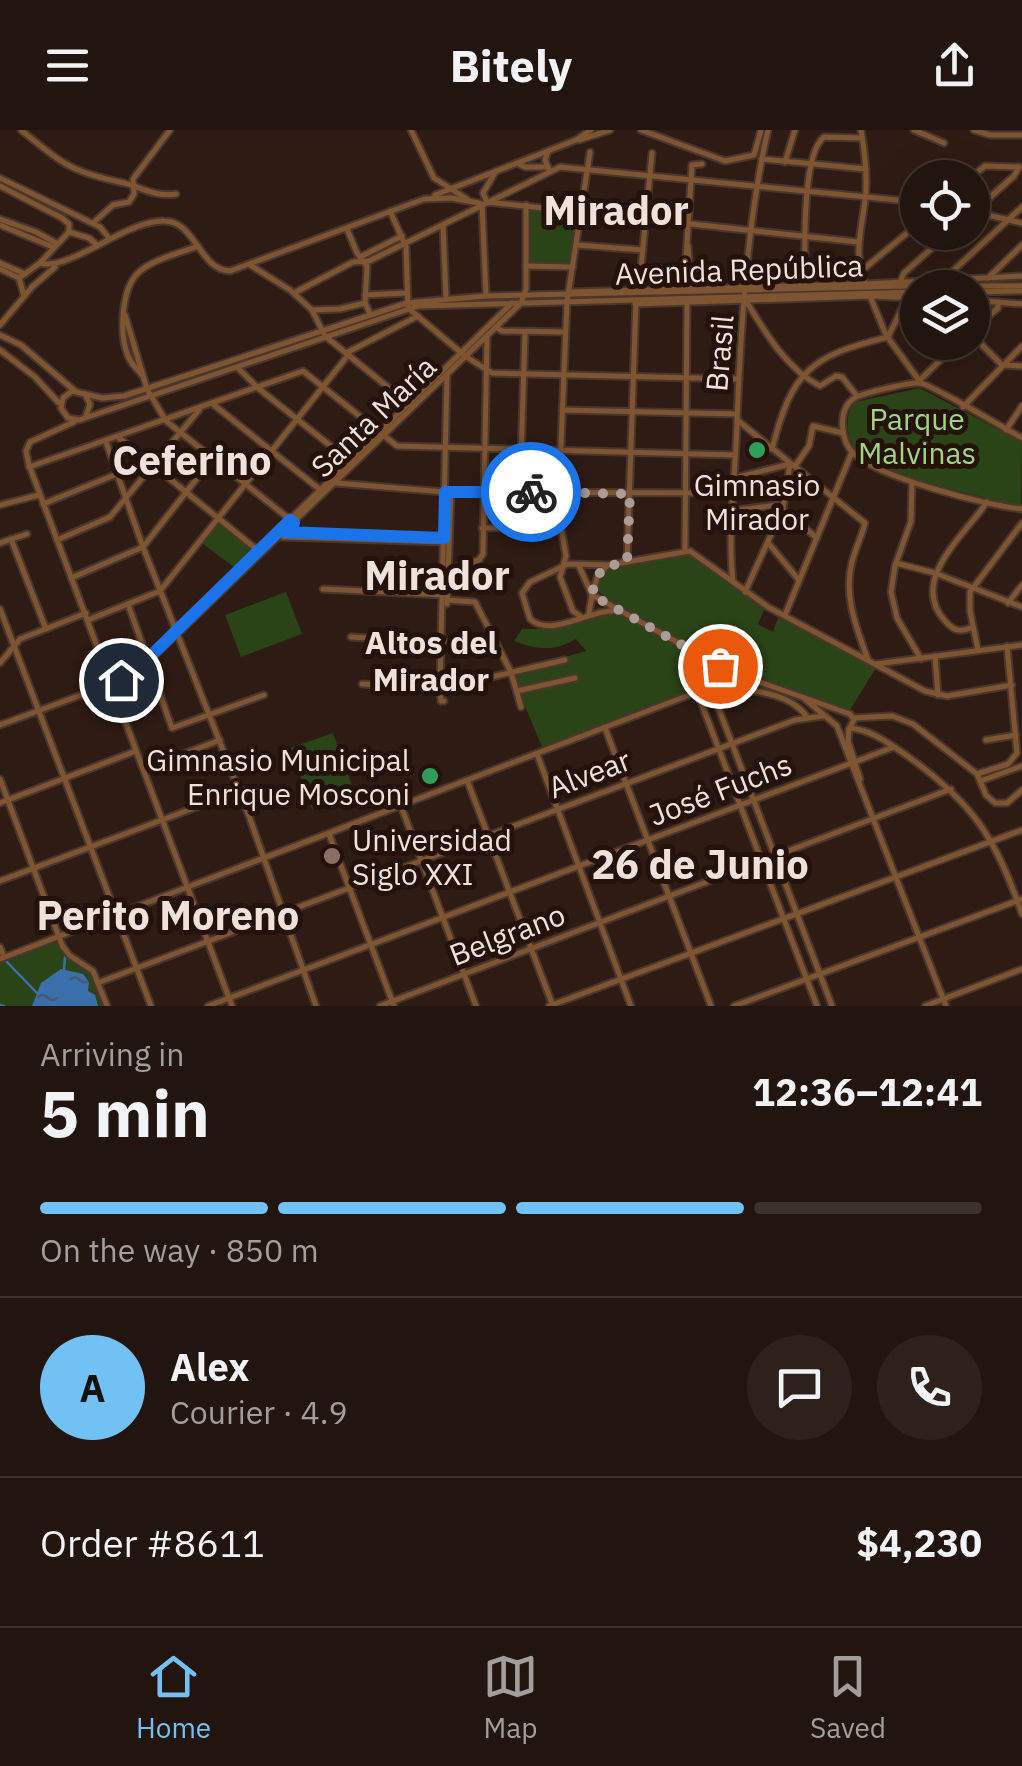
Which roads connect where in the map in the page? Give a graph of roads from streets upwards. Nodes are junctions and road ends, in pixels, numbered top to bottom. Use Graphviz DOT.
graph roads {
  1 [pos="21,130"];
  2 [pos="170,130"];
  3 [pos="411,130"];
  4 [pos="589,130"];
  5 [pos="610,130"];
  6 [pos="641,130"];
  7 [pos="764,130"];
  8 [pos="795,130"];
  9 [pos="915,130"];
  10 [pos="974,130"];
  11 [pos="862,134"];
  12 [pos="1022,136"];
  13 [pos="576,140"];
  14 [pos="944,143"];
  15 [pos="548,151"];
  16 [pos="590,152"];
  17 [pos="652,153"];
  18 [pos="761,160"];
  19 [pos="785,162"];
  20 [pos="517,164"];
  21 [pos="702,164"];
  22 [pos="811,164"];
  23 [pos="990,167"];
  24 [pos="548,168"];
  25 [pos="1021,168"];
  26 [pos="866,169"];
  27 [pos="588,170"];
  28 [pos="496,171"];
  29 [pos="650,178"];
  30 [pos="0,182"];
  31 [pos="691,182"];
  32 [pos="132,186"];
  33 [pos="453,188"];
  34 [pos="757,188"];
  35 [pos="808,193"];
  36 [pos="176,194"];
  37 [pos="990,197"];
  38 [pos="866,198"];
  39 [pos="424,199"];
  40 [pos="468,201"];
  41 [pos="900,201"];
  42 [pos="485,203"];
  43 [pos="526,206"];
  44 [pos="1022,207"];
  45 [pos="390,211"];
  46 [pos="582,212"];
  47 [pos="990,216"];
  48 [pos="646,218"];
  49 [pos="1007,220"];
  50 [pos="0,222"];
  51 [pos="93,223"];
  52 [pos="688,223"];
  53 [pos="1022,223"];
  54 [pos="443,225"];
  55 [pos="347,229"];
  56 [pos="752,230"];
  57 [pos="68,232"];
  58 [pos="806,236"];
  59 [pos="109,238"];
  60 [pos="403,239"];
  61 [pos="900,239"];
  62 [pos="858,242"];
  63 [pos="96,244"];
  64 [pos="55,245"];
  65 [pos="576,245"];
  66 [pos="1022,245"];
  67 [pos="198,246"];
  68 [pos="643,250"];
  69 [pos="930,250"];
  70 [pos="362,260"];
  71 [pos="40,263"];
  72 [pos="57,265"];
  73 [pos="250,265"];
  74 [pos="0,266"];
  75 [pos="526,266"];
  76 [pos="573,267"];
  77 [pos="907,270"];
  78 [pos="954,270"];
  79 [pos="860,272"];
  80 [pos="22,276"];
  81 [pos="990,276"];
  82 [pos="1022,276"];
  83 [pos="990,278"];
  84 [pos="900,282"];
  85 [pos="688,287"];
  86 [pos="805,287"];
  87 [pos="1022,289"];
  88 [pos="868,290"];
  89 [pos="990,291"];
  90 [pos="294,292"];
  91 [pos="900,293"];
  92 [pos="407,294"];
  93 [pos="747,294"];
  94 [pos="24,296"];
  95 [pos="637,297"];
  96 [pos="900,297"];
  97 [pos="446,298"];
  98 [pos="365,299"];
  99 [pos="568,299"];
  100 [pos="486,300"];
  101 [pos="990,301"];
  102 [pos="996,301"];
  103 [pos="518,302"];
  104 [pos="688,302"];
  105 [pos="1022,304"];
  106 [pos="408,306"];
  107 [pos="312,310"];
  108 [pos="900,313"];
  109 [pos="370,314"];
  110 [pos="990,315"];
  111 [pos="418,316"];
  112 [pos="0,325"];
  113 [pos="496,327"];
  114 [pos="526,332"];
  115 [pos="564,332"];
  116 [pos="323,333"];
  117 [pos="0,334"];
  118 [pos="486,336"];
  119 [pos="888,338"];
  120 [pos="1022,346"];
  121 [pos="0,350"];
  122 [pos="990,351"];
  123 [pos="347,353"];
  124 [pos="463,354"];
  125 [pos="941,360"];
  126 [pos="236,364"];
  127 [pos="1002,364"];
  128 [pos="1022,366"];
  129 [pos="487,371"];
  130 [pos="448,374"];
  131 [pos="525,374"];
  132 [pos="563,375"];
  133 [pos="803,375"];
  134 [pos="634,377"];
  135 [pos="684,378"];
  136 [pos="739,380"];
  137 [pos="921,381"];
  138 [pos="322,387"];
  139 [pos="258,388"];
  140 [pos="75,390"];
  141 [pos="149,392"];
  142 [pos="83,393"];
  143 [pos="857,396"];
  144 [pos="214,404"];
  145 [pos="411,406"];
  146 [pos="963,406"];
  147 [pos="1022,406"];
  148 [pos="61,407"];
  149 [pos="201,408"];
  150 [pos="562,410"];
  151 [pos="633,413"];
  152 [pos="685,413"];
  153 [pos="737,417"];
  154 [pos="80,419"];
  155 [pos="296,419"];
  156 [pos="166,421"];
  157 [pos="1006,430"];
  158 [pos="53,432"];
  159 [pos="844,433"];
  160 [pos="180,434"];
  161 [pos="382,435"];
  162 [pos="118,438"];
  163 [pos="1022,438"];
  164 [pos="106,442"];
  165 [pos="484,446"];
  166 [pos="446,447"];
  167 [pos="522,448"];
  168 [pos="560,449"];
  169 [pos="772,449"];
  170 [pos="271,451"];
  171 [pos="631,451"];
  172 [pos="852,452"];
  173 [pos="684,453"];
  174 [pos="735,455"];
  175 [pos="212,458"];
  176 [pos="353,464"];
  177 [pos="792,465"];
  178 [pos="29,466"];
  179 [pos="154,466"];
  180 [pos="116,474"];
  181 [pos="733,478"];
  182 [pos="245,482"];
  183 [pos="912,482"];
  184 [pos="336,484"];
  185 [pos="448,491"];
  186 [pos="185,492"];
  187 [pos="323,492"];
  188 [pos="482,492"];
  189 [pos="520,492"];
  190 [pos="560,492"];
  191 [pos="731,493"];
  192 [pos="630,494"];
  193 [pos="39,495"];
  194 [pos="685,495"];
  195 [pos="834,498"];
  196 [pos="126,500"];
  197 [pos="987,502"];
  198 [pos="0,504"];
  199 [pos="43,504"];
  200 [pos="784,508"];
  201 [pos="1022,509"];
  202 [pos="730,510"];
  203 [pos="218,518"];
  204 [pos="292,521"];
  205 [pos="1022,523"];
  206 [pos="550,527"];
  207 [pos="482,528"];
  208 [pos="27,534"];
  209 [pos="283,534"];
  210 [pos="817,538"];
  211 [pos="11,539"];
  212 [pos="57,540"];
  213 [pos="447,540"];
  214 [pos="0,543"];
  215 [pos="769,544"];
  216 [pos="143,547"];
  217 [pos="686,551"];
  218 [pos="260,552"];
  219 [pos="627,562"];
  220 [pos="896,562"];
  221 [pos="576,564"];
  222 [pos="608,565"];
  223 [pos="562,567"];
  224 [pos="450,568"];
  225 [pos="935,574"];
  226 [pos="71,578"];
  227 [pos="800,580"];
  228 [pos="733,582"];
  229 [pos="1022,586"];
  230 [pos="323,589"];
  231 [pos="971,589"];
  232 [pos="160,592"];
  233 [pos="745,592"];
  234 [pos="592,595"];
  235 [pos="446,597"];
  236 [pos="1008,603"];
  237 [pos="128,604"];
  238 [pos="1022,607"];
  239 [pos="0,609"];
  240 [pos="619,611"];
  241 [pos="589,614"];
  242 [pos="580,616"];
  243 [pos="784,616"];
  244 [pos="87,617"];
  245 [pos="973,628"];
  246 [pos="46,629"];
  247 [pos="178,632"];
  248 [pos="351,637"];
  249 [pos="443,642"];
  250 [pos="13,644"];
  251 [pos="497,644"];
  252 [pos="1022,645"];
  253 [pos="1007,646"];
  254 [pos="978,650"];
  255 [pos="936,656"];
  256 [pos="921,658"];
  257 [pos="148,659"];
  258 [pos="565,660"];
  259 [pos="0,662"];
  260 [pos="871,663"];
  261 [pos="511,672"];
  262 [pos="132,678"];
  263 [pos="575,678"];
  264 [pos="114,684"];
  265 [pos="362,684"];
  266 [pos="1012,685"];
  267 [pos="442,688"];
  268 [pos="712,691"];
  269 [pos="516,692"];
  270 [pos="698,692"];
  271 [pos="264,695"];
  272 [pos="938,695"];
  273 [pos="805,698"];
  274 [pos="118,701"];
  275 [pos="521,706"];
  276 [pos="831,708"];
  277 [pos="38,710"];
  278 [pos="843,713"];
  279 [pos="210,714"];
  280 [pos="819,715"];
  281 [pos="806,717"];
  282 [pos="854,718"];
  283 [pos="876,718"];
  284 [pos="0,724"];
  285 [pos="836,726"];
  286 [pos="605,728"];
  287 [pos="852,728"];
  288 [pos="1016,735"];
  289 [pos="220,740"];
  290 [pos="986,740"];
  291 [pos="730,744"];
  292 [pos="894,747"];
  293 [pos="718,749"];
  294 [pos="136,752"];
  295 [pos="538,754"];
  296 [pos="852,763"];
  297 [pos="1022,766"];
  298 [pos="144,769"];
  299 [pos="979,777"];
  300 [pos="0,779"];
  301 [pos="65,779"];
  302 [pos="467,780"];
  303 [pos="626,783"];
  304 [pos="951,790"];
  305 [pos="1022,790"];
  306 [pos="239,792"];
  307 [pos="752,800"];
  308 [pos="4,801"];
  309 [pos="740,804"];
  310 [pos="401,806"];
  311 [pos="557,809"];
  312 [pos="874,818"];
  313 [pos="162,820"];
  314 [pos="1022,830"];
  315 [pos="329,834"];
  316 [pos="489,835"];
  317 [pos="648,840"];
  318 [pos="992,840"];
  319 [pos="90,847"];
  320 [pos="262,858"];
  321 [pos="775,858"];
  322 [pos="422,860"];
  323 [pos="761,862"];
  324 [pos="578,866"];
  325 [pos="34,868"];
  326 [pos="896,876"];
  327 [pos="0,882"];
  328 [pos="188,887"];
  329 [pos="351,888"];
  330 [pos="510,892"];
  331 [pos="669,896"];
  332 [pos="1020,900"];
  333 [pos="796,912"];
  334 [pos="282,913"];
  335 [pos="1022,914"];
  336 [pos="116,916"];
  337 [pos="443,916"];
  338 [pos="782,918"];
  339 [pos="600,922"];
  340 [pos="59,937"];
  341 [pos="920,938"];
  342 [pos="208,941"];
  343 [pos="372,944"];
  344 [pos="0,948"];
  345 [pos="532,948"];
  346 [pos="690,951"];
  347 [pos="2,958"];
  348 [pos="136,968"];
  349 [pos="1022,969"];
  350 [pos="304,970"];
  351 [pos="464,974"];
  352 [pos="820,975"];
  353 [pos="621,977"];
  354 [pos="807,980"];
  355 [pos="100,982"];
  356 [pos="230,998"];
  357 [pos="944,1002"];
  358 [pos="393,1004"];
  359 [pos="107,1006"];
  360 [pos="151,1006"];
  361 [pos="208,1006"];
  362 [pos="232,1006"];
  363 [pos="316,1006"];
  364 [pos="380,1006"];
  365 [pos="476,1006"];
  366 [pos="551,1006"];
  367 [pos="632,1006"];
  368 [pos="711,1006"];
  369 [pos="734,1006"];
  370 [pos="817,1006"];
  371 [pos="832,1006"];
  372 [pos="924,1006"];
  1 -- 32 [label="street"];
  2 -- 32 [label="street"];
  3 -- 33 [label="street"];
  4 -- 13 [label="street"];
  5 -- 13 [label="street"];
  6 -- 7 [label="street"];
  7 -- 18 [label="street, Brasil"];
  8 -- 19 [label="street"];
  9 -- 14 [label="street"];
  10 -- 12 [label="street"];
  11 -- 22 [label="street"];
  11 -- 26 [label="street"];
  13 -- 15 [label="street"];
  15 -- 20 [label="street"];
  15 -- 24 [label="street"];
  16 -- 27 [label="street"];
  17 -- 29 [label="street"];
  18 -- 19 [label="street"];
  18 -- 34 [label="street, Brasil"];
  19 -- 22 [label="street"];
  20 -- 24 [label="street"];
  20 -- 28 [label="street"];
  21 -- 31 [label="street"];
  22 -- 26 [label="street"];
  22 -- 35 [label="street"];
  23 -- 25 [label="street"];
  24 -- 27 [label="street"];
  24 -- 42 [label="street"];
  25 -- 37 [label="street"];
  26 -- 38 [label="street"];
  27 -- 29 [label="street"];
  27 -- 46 [label="street"];
  28 -- 33 [label="street"];
  28 -- 42 [label="street"];
  29 -- 31 [label="street"];
  29 -- 48 [label="street"];
  30 -- 51 [label="street"];
  30 -- 57 [label="street"];
  31 -- 34 [label="street"];
  31 -- 52 [label="street"];
  32 -- 36 [label="street"];
  32 -- 51 [label="street"];
  33 -- 39 [label="street"];
  33 -- 40 [label="street"];
  34 -- 35 [label="street"];
  34 -- 56 [label="street, Brasil"];
  35 -- 38 [label="street"];
  35 -- 58 [label="street"];
  38 -- 41 [label="street"];
  38 -- 62 [label="street"];
  39 -- 40 [label="street"];
  39 -- 45 [label="street"];
  40 -- 42 [label="street"];
  42 -- 43 [label="street"];
  42 -- 54 [label="street"];
  42 -- 100 [label="street"];
  43 -- 46 [label="street"];
  43 -- 75 [label="street"];
  44 -- 49 [label="street"];
  45 -- 55 [label="street"];
  45 -- 60 [label="street"];
  46 -- 48 [label="street"];
  46 -- 65 [label="street"];
  47 -- 49 [label="street"];
  48 -- 52 [label="street"];
  48 -- 68 [label="street"];
  49 -- 53 [label="street"];
  49 -- 78 [label="street"];
  50 -- 64 [label="street"];
  51 -- 59 [label="street"];
  52 -- 56 [label="street"];
  52 -- 85 [label="street"];
  54 -- 60 [label="street"];
  54 -- 97 [label="street"];
  55 -- 70 [label="street"];
  55 -- 73 [label="street"];
  56 -- 58 [label="street"];
  56 -- 93 [label="street, Brasil"];
  57 -- 63 [label="street"];
  57 -- 64 [label="street"];
  58 -- 62 [label="street"];
  58 -- 86 [label="street"];
  59 -- 63 [label="street"];
  59 -- 67 [label="street"];
  60 -- 70 [label="street"];
  60 -- 92 [label="street"];
  61 -- 79 [label="street"];
  62 -- 79 [label="street"];
  63 -- 72 [label="street"];
  64 -- 71 [label="street"];
  65 -- 68 [label="street"];
  65 -- 76 [label="street"];
  66 -- 81 [label="street"];
  67 -- 73 [label="street"];
  67 -- 141 [label="street"];
  68 -- 95 [label="street"];
  69 -- 77 [label="street"];
  70 -- 90 [label="street"];
  70 -- 98 [label="street"];
  71 -- 72 [label="street"];
  71 -- 80 [label="street"];
  72 -- 94 [label="street"];
  73 -- 90 [label="street"];
  74 -- 80 [label="street"];
  75 -- 76 [label="street"];
  75 -- 103 [label="street"];
  76 -- 99 [label="street"];
  79 -- 88 [label="street"];
  80 -- 94 [label="street"];
  82 -- 83 [label="street"];
  84 -- 88 [label="street"];
  85 -- 93 [label="street"];
  85 -- 95 [label="street"];
  86 -- 88 [label="street"];
  86 -- 93 [label="street"];
  87 -- 88 [label="street, Avenida República"];
  87 -- 89 [label="street, Avenida República"];
  88 -- 91 [label="street, Avenida República"];
  88 -- 93 [label="street"];
  88 -- 96 [label="street"];
  88 -- 119 [label="street"];
  90 -- 107 [label="street"];
  92 -- 98 [label="street"];
  92 -- 106 [label="street"];
  93 -- 95 [label="street, Avenida República"];
  93 -- 104 [label="street"];
  93 -- 133 [label="street"];
  93 -- 136 [label="street, Brasil"];
  94 -- 112 [label="street"];
  95 -- 99 [label="street"];
  95 -- 99 [label="street"];
  95 -- 104 [label="street"];
  95 -- 134 [label="street"];
  97 -- 100 [label="street"];
  97 -- 106 [label="street"];
  98 -- 107 [label="street"];
  98 -- 109 [label="street"];
  99 -- 103 [label="street"];
  99 -- 103 [label="street"];
  99 -- 115 [label="street"];
  100 -- 103 [label="street"];
  100 -- 106 [label="street"];
  101 -- 102 [label="street"];
  102 -- 105 [label="street"];
  102 -- 110 [label="street"];
  103 -- 113 [label="street, Santa María"];
  103 -- 124 [label="street, Santa María"];
  104 -- 135 [label="street"];
  106 -- 109 [label="street"];
  106 -- 111 [label="street"];
  106 -- 116 [label="street"];
  107 -- 116 [label="street"];
  108 -- 119 [label="street"];
  109 -- 116 [label="street"];
  111 -- 123 [label="street"];
  111 -- 124 [label="street"];
  113 -- 114 [label="street"];
  113 -- 118 [label="street, Santa María"];
  114 -- 115 [label="street"];
  114 -- 131 [label="street"];
  115 -- 132 [label="street"];
  116 -- 123 [label="street"];
  116 -- 126 [label="street"];
  117 -- 140 [label="street"];
  118 -- 124 [label="street, Santa María"];
  118 -- 129 [label="street"];
  119 -- 133 [label="street"];
  119 -- 137 [label="street"];
  120 -- 127 [label="street"];
  121 -- 148 [label="street"];
  122 -- 127 [label="street"];
  123 -- 138 [label="street"];
  123 -- 145 [label="street"];
  124 -- 129 [label="street"];
  124 -- 130 [label="street, Santa María"];
  124 -- 145 [label="street, Santa María"];
  125 -- 137 [label="street"];
  126 -- 139 [label="street"];
  126 -- 141 [label="street"];
  127 -- 128 [label="street"];
  127 -- 146 [label="street"];
  129 -- 131 [label="street"];
  129 -- 165 [label="street"];
  130 -- 145 [label="street, Santa María"];
  130 -- 166 [label="street"];
  131 -- 132 [label="street"];
  131 -- 167 [label="street"];
  132 -- 134 [label="street"];
  132 -- 150 [label="street"];
  133 -- 143 [label="street"];
  133 -- 169 [label="street"];
  134 -- 135 [label="street"];
  134 -- 151 [label="street"];
  135 -- 136 [label="street"];
  135 -- 152 [label="street"];
  136 -- 153 [label="street, Brasil"];
  137 -- 143 [label="street"];
  137 -- 146 [label="street"];
  138 -- 139 [label="street"];
  138 -- 155 [label="street"];
  138 -- 161 [label="street"];
  139 -- 144 [label="street"];
  139 -- 155 [label="street"];
  140 -- 142 [label="street"];
  140 -- 148 [label="street"];
  141 -- 142 [label="street"];
  141 -- 154 [label="street"];
  141 -- 156 [label="street"];
  142 -- 154 [label="street"];
  143 -- 159 [label="street"];
  144 -- 149 [label="street"];
  144 -- 170 [label="street"];
  145 -- 161 [label="street, Santa María"];
  146 -- 157 [label="street"];
  147 -- 157 [label="street"];
  148 -- 154 [label="street"];
  148 -- 158 [label="street"];
  149 -- 156 [label="street"];
  149 -- 160 [label="street"];
  150 -- 151 [label="street"];
  150 -- 168 [label="street"];
  151 -- 152 [label="street"];
  151 -- 171 [label="street"];
  152 -- 153 [label="street"];
  152 -- 173 [label="street"];
  153 -- 169 [label="street"];
  153 -- 174 [label="street, Brasil"];
  154 -- 158 [label="street"];
  155 -- 170 [label="street"];
  155 -- 176 [label="street"];
  156 -- 160 [label="street"];
  156 -- 162 [label="street"];
  157 -- 163 [label="street"];
  158 -- 178 [label="street"];
  159 -- 172 [label="street"];
  159 -- 177 [label="street"];
  160 -- 175 [label="street"];
  160 -- 179 [label="street"];
  161 -- 166 [label="street"];
  161 -- 176 [label="street, Santa María"];
  162 -- 164 [label="street"];
  162 -- 179 [label="street"];
  164 -- 178 [label="street"];
  164 -- 180 [label="street"];
  165 -- 166 [label="street"];
  165 -- 167 [label="street"];
  165 -- 188 [label="street"];
  166 -- 185 [label="street"];
  167 -- 168 [label="street"];
  167 -- 189 [label="street"];
  168 -- 171 [label="street"];
  168 -- 190 [label="street"];
  169 -- 177 [label="street"];
  170 -- 182 [label="street"];
  170 -- 187 [label="street"];
  171 -- 173 [label="street"];
  171 -- 192 [label="street"];
  172 -- 183 [label="street"];
  172 -- 195 [label="street"];
  173 -- 174 [label="street"];
  173 -- 194 [label="street"];
  174 -- 181 [label="street, Brasil"];
  175 -- 182 [label="street"];
  175 -- 186 [label="street"];
  176 -- 184 [label="street, Santa María"];
  176 -- 187 [label="street, Santa María"];
  177 -- 181 [label="street"];
  177 -- 195 [label="street"];
  177 -- 200 [label="street"];
  178 -- 193 [label="street"];
  179 -- 186 [label="street"];
  179 -- 196 [label="street"];
  180 -- 196 [label="street"];
  180 -- 199 [label="street"];
  181 -- 191 [label="street, Brasil"];
  182 -- 203 [label="street"];
  182 -- 204 [label="street"];
  183 -- 197 [label="street"];
  183 -- 220 [label="street"];
  184 -- 185 [label="street"];
  184 -- 187 [label="street, Santa María"];
  185 -- 188 [label="street"];
  185 -- 213 [label="street"];
  186 -- 203 [label="street"];
  186 -- 216 [label="street"];
  187 -- 204 [label="street, Santa María"];
  188 -- 189 [label="street"];
  188 -- 207 [label="street"];
  189 -- 190 [label="street"];
  190 -- 192 [label="street"];
  190 -- 223 [label="street"];
  191 -- 194 [label="street"];
  191 -- 202 [label="street, Brasil"];
  192 -- 194 [label="street"];
  192 -- 219 [label="street"];
  193 -- 198 [label="street"];
  193 -- 199 [label="street"];
  194 -- 217 [label="street"];
  195 -- 210 [label="street"];
  195 -- 260 [label="street"];
  196 -- 212 [label="street"];
  196 -- 216 [label="street"];
  197 -- 201 [label="street"];
  197 -- 225 [label="street"];
  199 -- 212 [label="street"];
  200 -- 202 [label="street"];
  200 -- 210 [label="street"];
  200 -- 215 [label="street"];
  202 -- 228 [label="street, Brasil"];
  203 -- 218 [label="street"];
  203 -- 232 [label="street"];
  204 -- 209 [label="street, Santa María"];
  204 -- 218 [label="street, Santa María"];
  205 -- 231 [label="street"];
  206 -- 207 [label="street"];
  207 -- 224 [label="street"];
  208 -- 211 [label="street"];
  209 -- 213 [label="street"];
  209 -- 218 [label="street, Santa María"];
  210 -- 227 [label="street"];
  211 -- 214 [label="street"];
  211 -- 246 [label="street"];
  212 -- 226 [label="street"];
  213 -- 224 [label="street"];
  213 -- 235 [label="street"];
  215 -- 227 [label="street"];
  215 -- 233 [label="street"];
  216 -- 226 [label="street"];
  216 -- 232 [label="street"];
  217 -- 219 [label="street"];
  217 -- 228 [label="street"];
  218 -- 247 [label="street, Santa María"];
  219 -- 222 [label="street"];
  220 -- 225 [label="street"];
  220 -- 256 [label="street"];
  221 -- 222 [label="street"];
  221 -- 223 [label="street"];
  221 -- 234 [label="street"];
  222 -- 234 [label="street"];
  223 -- 242 [label="street"];
  223 -- 242 [label="street"];
  224 -- 235 [label="street"];
  225 -- 231 [label="street"];
  225 -- 245 [label="street"];
  226 -- 244 [label="street"];
  227 -- 243 [label="street"];
  228 -- 233 [label="street"];
  229 -- 236 [label="street"];
  230 -- 235 [label="street"];
  231 -- 236 [label="street"];
  231 -- 245 [label="street"];
  232 -- 237 [label="street"];
  232 -- 247 [label="street"];
  233 -- 243 [label="street"];
  234 -- 240 [label="street"];
  234 -- 241 [label="street"];
  235 -- 249 [label="street"];
  235 -- 251 [label="street"];
  236 -- 238 [label="street"];
  237 -- 244 [label="street"];
  237 -- 257 [label="street"];
  239 -- 250 [label="street"];
  240 -- 241 [label="street"];
  240 -- 273 [label="street"];
  241 -- 242 [label="street"];
  243 -- 260 [label="street"];
  244 -- 246 [label="street"];
  244 -- 264 [label="street"];
  245 -- 254 [label="street"];
  246 -- 250 [label="street"];
  247 -- 257 [label="street, Santa María"];
  247 -- 279 [label="street"];
  248 -- 249 [label="street"];
  249 -- 251 [label="street"];
  249 -- 267 [label="street"];
  250 -- 259 [label="street"];
  250 -- 277 [label="street"];
  251 -- 261 [label="street"];
  252 -- 253 [label="street"];
  253 -- 254 [label="street"];
  253 -- 266 [label="street"];
  254 -- 255 [label="street"];
  255 -- 256 [label="street"];
  255 -- 272 [label="street"];
  256 -- 260 [label="street"];
  257 -- 262 [label="street, Santa María"];
  257 -- 264 [label="street, Santa María"];
  257 -- 279 [label="street"];
  258 -- 261 [label="street"];
  260 -- 272 [label="street"];
  261 -- 267 [label="street"];
  261 -- 269 [label="street"];
  262 -- 264 [label="street, Santa María"];
  262 -- 274 [label="street"];
  263 -- 269 [label="street"];
  264 -- 274 [label="street"];
  264 -- 277 [label="street, Santa María"];
  265 -- 267 [label="street"];
  266 -- 272 [label="street"];
  266 -- 288 [label="street"];
  268 -- 270 [label="street"];
  268 -- 281 [label="street"];
  268 -- 291 [label="street"];
  269 -- 275 [label="street"];
  270 -- 286 [label="street"];
  270 -- 293 [label="street"];
  271 -- 279 [label="street"];
  273 -- 276 [label="street"];
  273 -- 280 [label="street"];
  274 -- 294 [label="street"];
  276 -- 278 [label="street"];
  276 -- 280 [label="street, Alvear"];
  277 -- 284 [label="street, Santa María"];
  277 -- 301 [label="street"];
  278 -- 282 [label="street"];
  278 -- 285 [label="street"];
  279 -- 289 [label="street"];
  280 -- 281 [label="street, Alvear"];
  280 -- 285 [label="street"];
  281 -- 291 [label="street, Alvear"];
  282 -- 283 [label="street"];
  282 -- 287 [label="street"];
  283 -- 287 [label="street"];
  283 -- 299 [label="street"];
  285 -- 287 [label="street"];
  285 -- 296 [label="street"];
  286 -- 295 [label="street"];
  286 -- 303 [label="street"];
  287 -- 292 [label="street"];
  287 -- 296 [label="street"];
  288 -- 290 [label="street"];
  288 -- 299 [label="street"];
  289 -- 298 [label="street"];
  289 -- 306 [label="street"];
  291 -- 293 [label="street, Alvear"];
  291 -- 307 [label="street"];
  292 -- 296 [label="street, José Fuchs"];
  292 -- 304 [label="street"];
  293 -- 303 [label="street, Alvear"];
  293 -- 309 [label="street"];
  294 -- 298 [label="street"];
  294 -- 301 [label="street"];
  295 -- 302 [label="street"];
  295 -- 311 [label="street"];
  296 -- 307 [label="street, José Fuchs"];
  296 -- 312 [label="street"];
  297 -- 299 [label="street"];
  298 -- 313 [label="street"];
  299 -- 305 [label="street"];
  300 -- 308 [label="street"];
  301 -- 308 [label="street"];
  301 -- 319 [label="street"];
  302 -- 310 [label="street"];
  302 -- 316 [label="street"];
  303 -- 311 [label="street, Alvear"];
  303 -- 317 [label="street"];
  304 -- 312 [label="street, Belgrano"];
  304 -- 318 [label="street"];
  306 -- 313 [label="street"];
  306 -- 320 [label="street"];
  307 -- 309 [label="street, José Fuchs"];
  307 -- 321 [label="street"];
  308 -- 325 [label="street"];
  309 -- 317 [label="street, José Fuchs"];
  309 -- 323 [label="street"];
  310 -- 315 [label="street"];
  310 -- 322 [label="street"];
  311 -- 316 [label="street, Alvear"];
  311 -- 324 [label="street"];
  312 -- 321 [label="street, Belgrano"];
  312 -- 326 [label="street"];
  313 -- 319 [label="street"];
  313 -- 328 [label="street"];
  314 -- 318 [label="street"];
  315 -- 320 [label="street"];
  315 -- 329 [label="street"];
  316 -- 322 [label="street, Alvear"];
  316 -- 330 [label="street"];
  317 -- 324 [label="street, José Fuchs"];
  317 -- 331 [label="street"];
  318 -- 326 [label="street"];
  318 -- 332 [label="street"];
  319 -- 325 [label="street"];
  319 -- 336 [label="street"];
  320 -- 328 [label="street"];
  320 -- 334 [label="street"];
  321 -- 323 [label="street, Belgrano"];
  321 -- 333 [label="street"];
  322 -- 329 [label="street, Alvear"];
  322 -- 337 [label="street"];
  323 -- 331 [label="street, Belgrano"];
  323 -- 338 [label="street"];
  324 -- 330 [label="street, José Fuchs"];
  324 -- 339 [label="street"];
  325 -- 327 [label="street"];
  325 -- 340 [label="street"];
  326 -- 333 [label="street"];
  326 -- 341 [label="street"];
  328 -- 336 [label="street"];
  328 -- 342 [label="street"];
  329 -- 334 [label="street, Alvear"];
  329 -- 343 [label="street"];
  330 -- 337 [label="street, José Fuchs"];
  330 -- 345 [label="street"];
  331 -- 339 [label="street, Belgrano"];
  331 -- 346 [label="street"];
  332 -- 335 [label="street"];
  332 -- 341 [label="street"];
  333 -- 338 [label="street"];
  333 -- 352 [label="street"];
  334 -- 342 [label="street, Alvear"];
  334 -- 350 [label="street"];
  336 -- 340 [label="street"];
  336 -- 348 [label="street"];
  337 -- 343 [label="street, José Fuchs"];
  337 -- 351 [label="street"];
  338 -- 346 [label="street"];
  338 -- 354 [label="street"];
  339 -- 345 [label="street, Belgrano"];
  339 -- 353 [label="street"];
  340 -- 347 [label="street"];
  340 -- 355 [label="street"];
  341 -- 352 [label="street"];
  341 -- 357 [label="street"];
  342 -- 348 [label="street, Alvear"];
  342 -- 356 [label="street"];
  343 -- 350 [label="street, José Fuchs"];
  343 -- 358 [label="street"];
  344 -- 347 [label="street"];
  345 -- 351 [label="street, Belgrano"];
  345 -- 366 [label="street"];
  346 -- 353 [label="street"];
  346 -- 368 [label="street"];
  348 -- 355 [label="street, Alvear"];
  348 -- 360 [label="street"];
  349 -- 357 [label="street"];
  350 -- 356 [label="street, José Fuchs"];
  350 -- 363 [label="street"];
  351 -- 358 [label="street, Belgrano"];
  351 -- 365 [label="street"];
  352 -- 354 [label="street"];
  352 -- 371 [label="street"];
  353 -- 366 [label="street"];
  353 -- 367 [label="street"];
  354 -- 369 [label="street"];
  354 -- 370 [label="street"];
  355 -- 359 [label="street"];
  356 -- 361 [label="street, José Fuchs"];
  356 -- 362 [label="street"];
  357 -- 372 [label="street"];
  358 -- 364 [label="street, Belgrano"];
}
